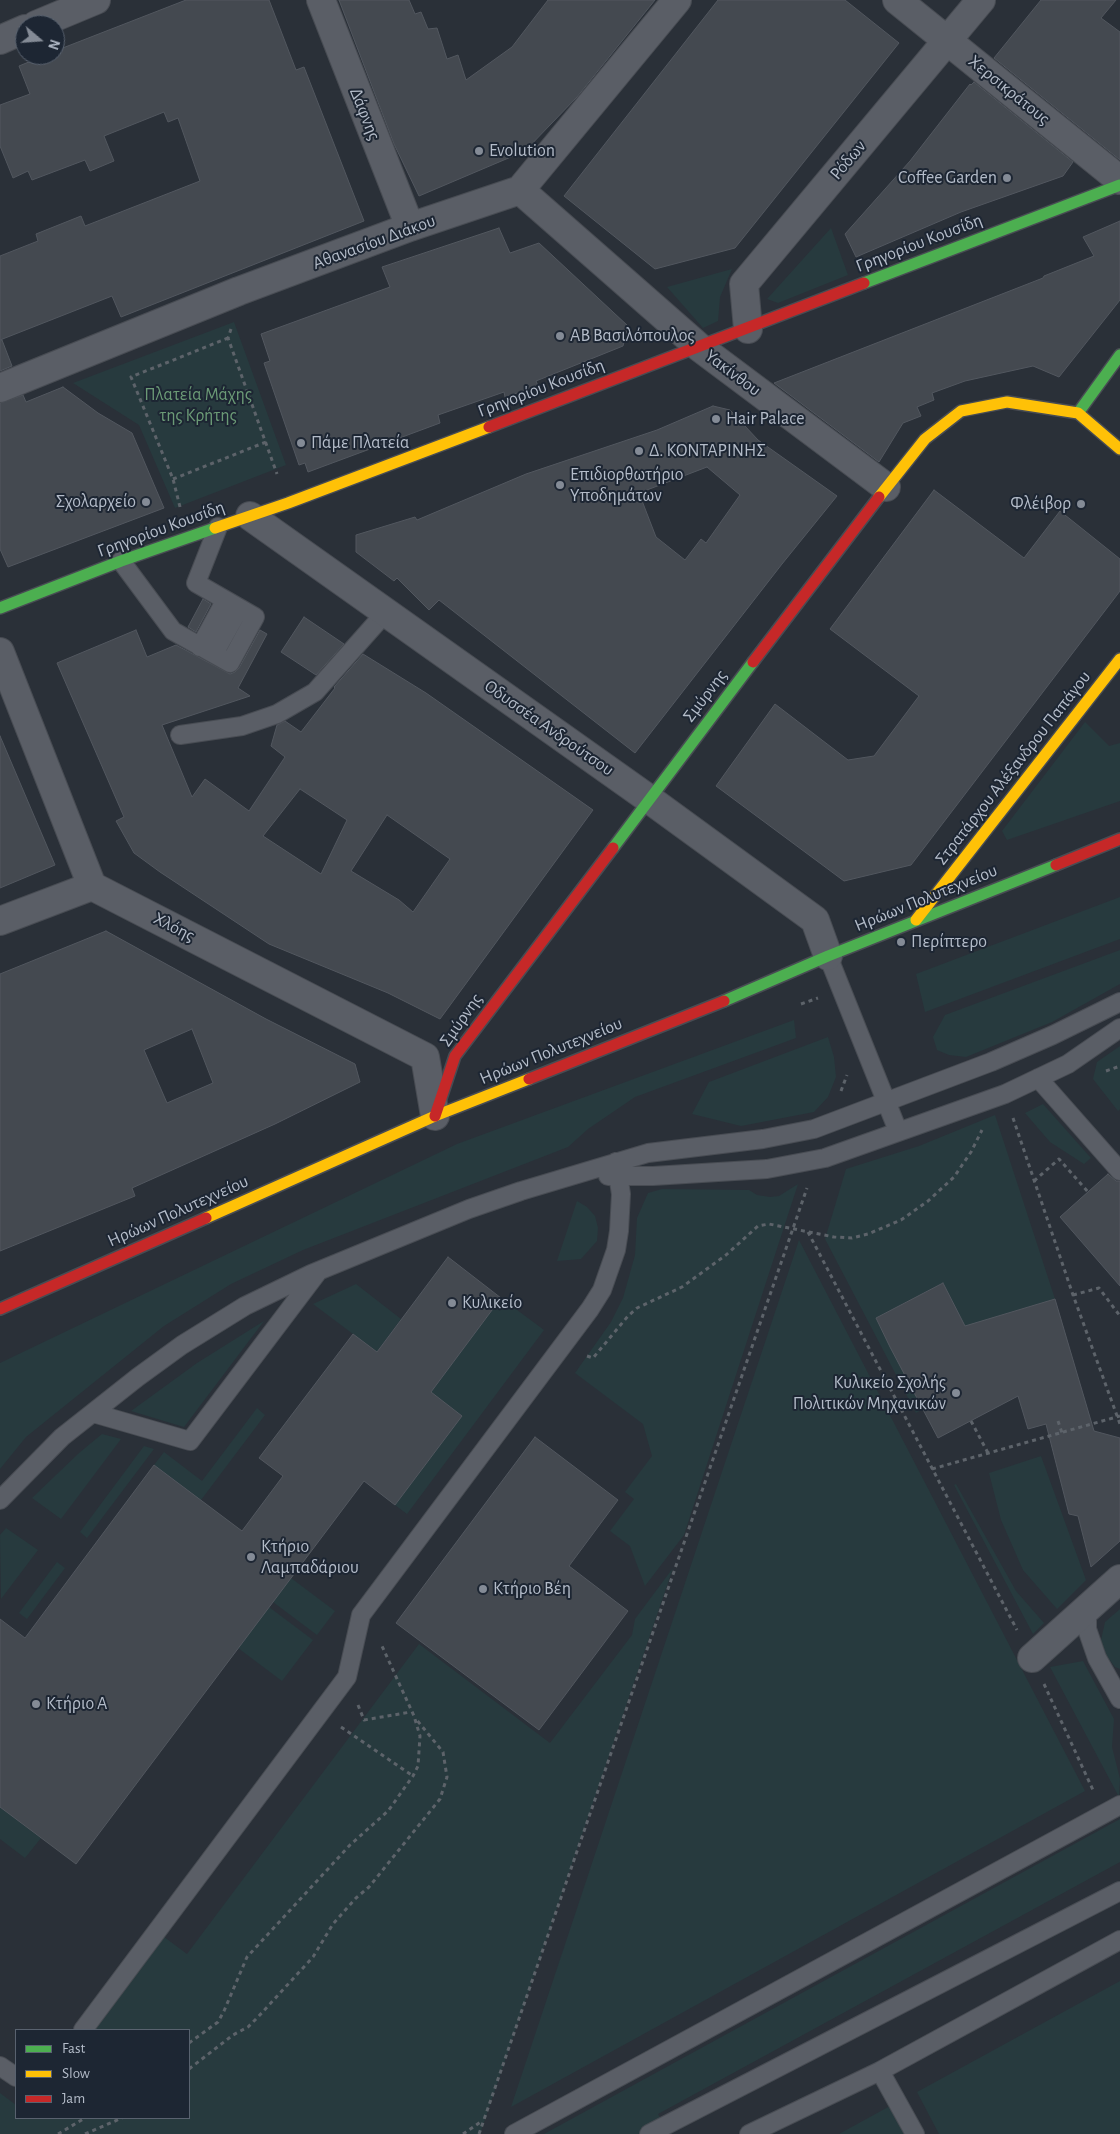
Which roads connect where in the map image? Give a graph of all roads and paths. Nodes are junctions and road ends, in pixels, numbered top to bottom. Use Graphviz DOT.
graph roads {
  1 [pos="96,0"];
  2 [pos="320,0"];
  3 [pos="677,0"];
  4 [pos="897,0"];
  5 [pos="981,0"];
  6 [pos="60,15"];
  7 [pos="15,33"];
  8 [pos="0,40"];
  9 [pos="948,40"];
  10 [pos="1120,180"];
  11 [pos="1120,185"];
  12 [pos="520,190"];
  13 [pos="410,227"];
  14 [pos="239,291"];
  15 [pos="748,329"];
  16 [pos="228,338"];
  17 [pos="699,347"];
  18 [pos="1120,356"];
  19 [pos="0,388"];
  20 [pos="1078,412"];
  21 [pos="266,442"];
  22 [pos="1120,449"];
  23 [pos="173,479"];
  24 [pos="886,487"];
  25 [pos="288,502"];
  26 [pos="250,516"];
  27 [pos="218,527"];
  28 [pos="188,538"];
  29 [pos="121,561"];
  30 [pos="232,605"];
  31 [pos="0,608"];
  32 [pos="386,612"];
  33 [pos="207,650"];
  34 [pos="0,652"];
  35 [pos="1120,659"];
  36 [pos="180,735"];
  37 [pos="649,799"];
  38 [pos="1120,839"];
  39 [pos="92,886"];
  40 [pos="0,921"];
  41 [pos="915,921"];
  42 [pos="828,956"];
  43 [pos="823,996"];
  44 [pos="1120,1002"];
  45 [pos="796,1006"];
  46 [pos="1120,1028"];
  47 [pos="1120,1066"];
  48 [pos="1105,1071"];
  49 [pos="847,1073"];
  50 [pos="1038,1078"];
  51 [pos="838,1099"];
  52 [pos="886,1102"];
  53 [pos="435,1116"];
  54 [pos="985,1128"];
  55 [pos="898,1131"];
  56 [pos="1023,1147"];
  57 [pos="805,1162"];
  58 [pos="618,1169"];
  59 [pos="1120,1172"];
  60 [pos="1034,1181"];
  61 [pos="1088,1192"];
  62 [pos="794,1229"];
  63 [pos="808,1232"];
  64 [pos="318,1271"];
  65 [pos="1073,1295"];
  66 [pos="0,1309"];
  67 [pos="1120,1316"];
  68 [pos="579,1353"];
  69 [pos="93,1413"];
  70 [pos="1119,1416"];
  71 [pos="1058,1420"];
  72 [pos="971,1421"];
  73 [pos="1120,1424"];
  74 [pos="1062,1432"];
  75 [pos="988,1453"];
  76 [pos="932,1469"];
  77 [pos="0,1500"];
  78 [pos="1120,1579"];
  79 [pos="1087,1609"];
  80 [pos="380,1642"];
  81 [pos="1032,1658"];
  82 [pos="347,1677"];
  83 [pos="1120,1700"];
  84 [pos="411,1712"];
  85 [pos="319,1714"];
  86 [pos="414,1716"];
  87 [pos="413,1776"];
  88 [pos="1120,1805"];
  89 [pos="1104,1812"];
  90 [pos="1120,1891"];
  91 [pos="1120,1940"];
  92 [pos="84,2029"];
  93 [pos="190,2042"];
  94 [pos="0,2066"];
  95 [pos="190,2068"];
  96 [pos="880,2070"];
  97 [pos="15,2076"];
  98 [pos="83,2119"];
  99 [pos="120,2119"];
  100 [pos="483,2121"];
  101 [pos="58,2134"];
  102 [pos="84,2134"];
  103 [pos="463,2134"];
  104 [pos="479,2134"];
  105 [pos="514,2134"];
  106 [pos="649,2134"];
  107 [pos="749,2134"];
  108 [pos="915,2134"];
  1 -- 6 [label="street"];
  2 -- 13 [label="street, Δάφνης"];
  3 -- 12 [label="street"];
  4 -- 9 [label="street, Χερσικράτους"];
  5 -- 9 [label="street, Ρόδων"];
  7 -- 8 [label="street"];
  9 -- 10 [label="street, Χερσικράτους"];
  9 -- 15 [label="street, Ρόδων"];
  11 -- 15 [label="street, Γρηγορίου Κουσίδη"];
  12 -- 13 [label="street, Αθανασίου Διάκου"];
  12 -- 17 [label="street, Υακίνθου"];
  13 -- 14 [label="street, Αθανασίου Διάκου"];
  14 -- 16 [label="path"];
  14 -- 19 [label="street, Αθανασίου Διάκου"];
  15 -- 17 [label="street, Γρηγορίου Κουσίδη"];
  16 -- 21 [label="path"];
  16 -- 23 [label="path"];
  17 -- 24 [label="street, Υακίνθου"];
  17 -- 25 [label="street, Γρηγορίου Κουσίδη"];
  18 -- 20 [label="street"];
  20 -- 22 [label="street"];
  20 -- 24 [label="street, Σμύρνης"];
  21 -- 23 [label="path"];
  21 -- 25 [label="path"];
  23 -- 28 [label="path"];
  24 -- 37 [label="street, Σμύρνης"];
  25 -- 26 [label="street, Γρηγορίου Κουσίδη"];
  26 -- 27 [label="street, Γρηγορίου Κουσίδη"];
  26 -- 32 [label="street, Οδυσσέα Ανδρούτσου"];
  27 -- 28 [label="street, Γρηγορίου Κουσίδη"];
  27 -- 30 [label="lane"];
  28 -- 29 [label="street, Γρηγορίου Κουσίδη"];
  29 -- 31 [label="street, Γρηγορίου Κουσίδη"];
  29 -- 33 [label="lane"];
  30 -- 33 [label="lane"];
  30 -- 33 [label="lane"];
  32 -- 36 [label="lane"];
  32 -- 37 [label="street, Οδυσσέα Ανδρούτσου"];
  34 -- 39 [label="street"];
  35 -- 41 [label="street, Στρατάρχου Αλέξανδρου Παπάγου"];
  37 -- 42 [label="street, Οδυσσέα Ανδρούτσου"];
  37 -- 53 [label="street, Σμύρνης"];
  38 -- 41 [label="street, Ηρώων Πολυτεχνείου"];
  39 -- 40 [label="street"];
  39 -- 53 [label="street, Χλόης"];
  41 -- 42 [label="street, Ηρώων Πολυτεχνείου"];
  42 -- 52 [label="lane"];
  42 -- 53 [label="street, Ηρώων Πολυτεχνείου"];
  43 -- 45 [label="path"];
  44 -- 52 [label="lane"];
  46 -- 50 [label="lane"];
  47 -- 48 [label="path"];
  49 -- 51 [label="path"];
  50 -- 55 [label="lane"];
  50 -- 59 [label="lane"];
  52 -- 55 [label="lane"];
  52 -- 58 [label="lane"];
  53 -- 66 [label="street, Ηρώων Πολυτεχνείου"];
  54 -- 63 [label="path"];
  55 -- 57 [label="lane"];
  56 -- 60 [label="path"];
  57 -- 58 [label="lane"];
  57 -- 62 [label="path"];
  58 -- 64 [label="lane"];
  58 -- 82 [label="lane"];
  60 -- 61 [label="path"];
  60 -- 65 [label="path"];
  62 -- 63 [label="path"];
  62 -- 68 [label="path"];
  62 -- 100 [label="path"];
  63 -- 76 [label="path"];
  64 -- 69 [label="lane"];
  64 -- 69 [label="lane"];
  65 -- 67 [label="path"];
  65 -- 70 [label="path"];
  69 -- 77 [label="lane"];
  70 -- 73 [label="path"];
  70 -- 74 [label="path"];
  71 -- 74 [label="path"];
  72 -- 75 [label="path"];
  74 -- 75 [label="path"];
  75 -- 76 [label="path"];
  76 -- 81 [label="path"];
  78 -- 79 [label="street"];
  79 -- 81 [label="street"];
  79 -- 83 [label="lane"];
  80 -- 84 [label="path"];
  81 -- 89 [label="path"];
  82 -- 84 [label="path"];
  82 -- 85 [label="lane"];
  84 -- 86 [label="path"];
  85 -- 87 [label="path"];
  85 -- 92 [label="lane"];
  86 -- 87 [label="path"];
  86 -- 95 [label="path"];
  87 -- 93 [label="path"];
  88 -- 89 [label="lane"];
  89 -- 105 [label="lane"];
  90 -- 106 [label="lane"];
  91 -- 96 [label="lane"];
  94 -- 97 [label="lane"];
  96 -- 107 [label="lane"];
  96 -- 108 [label="lane"];
  98 -- 101 [label="path"];
  99 -- 102 [label="path"];
  100 -- 103 [label="path"];
  100 -- 104 [label="path"];
}
